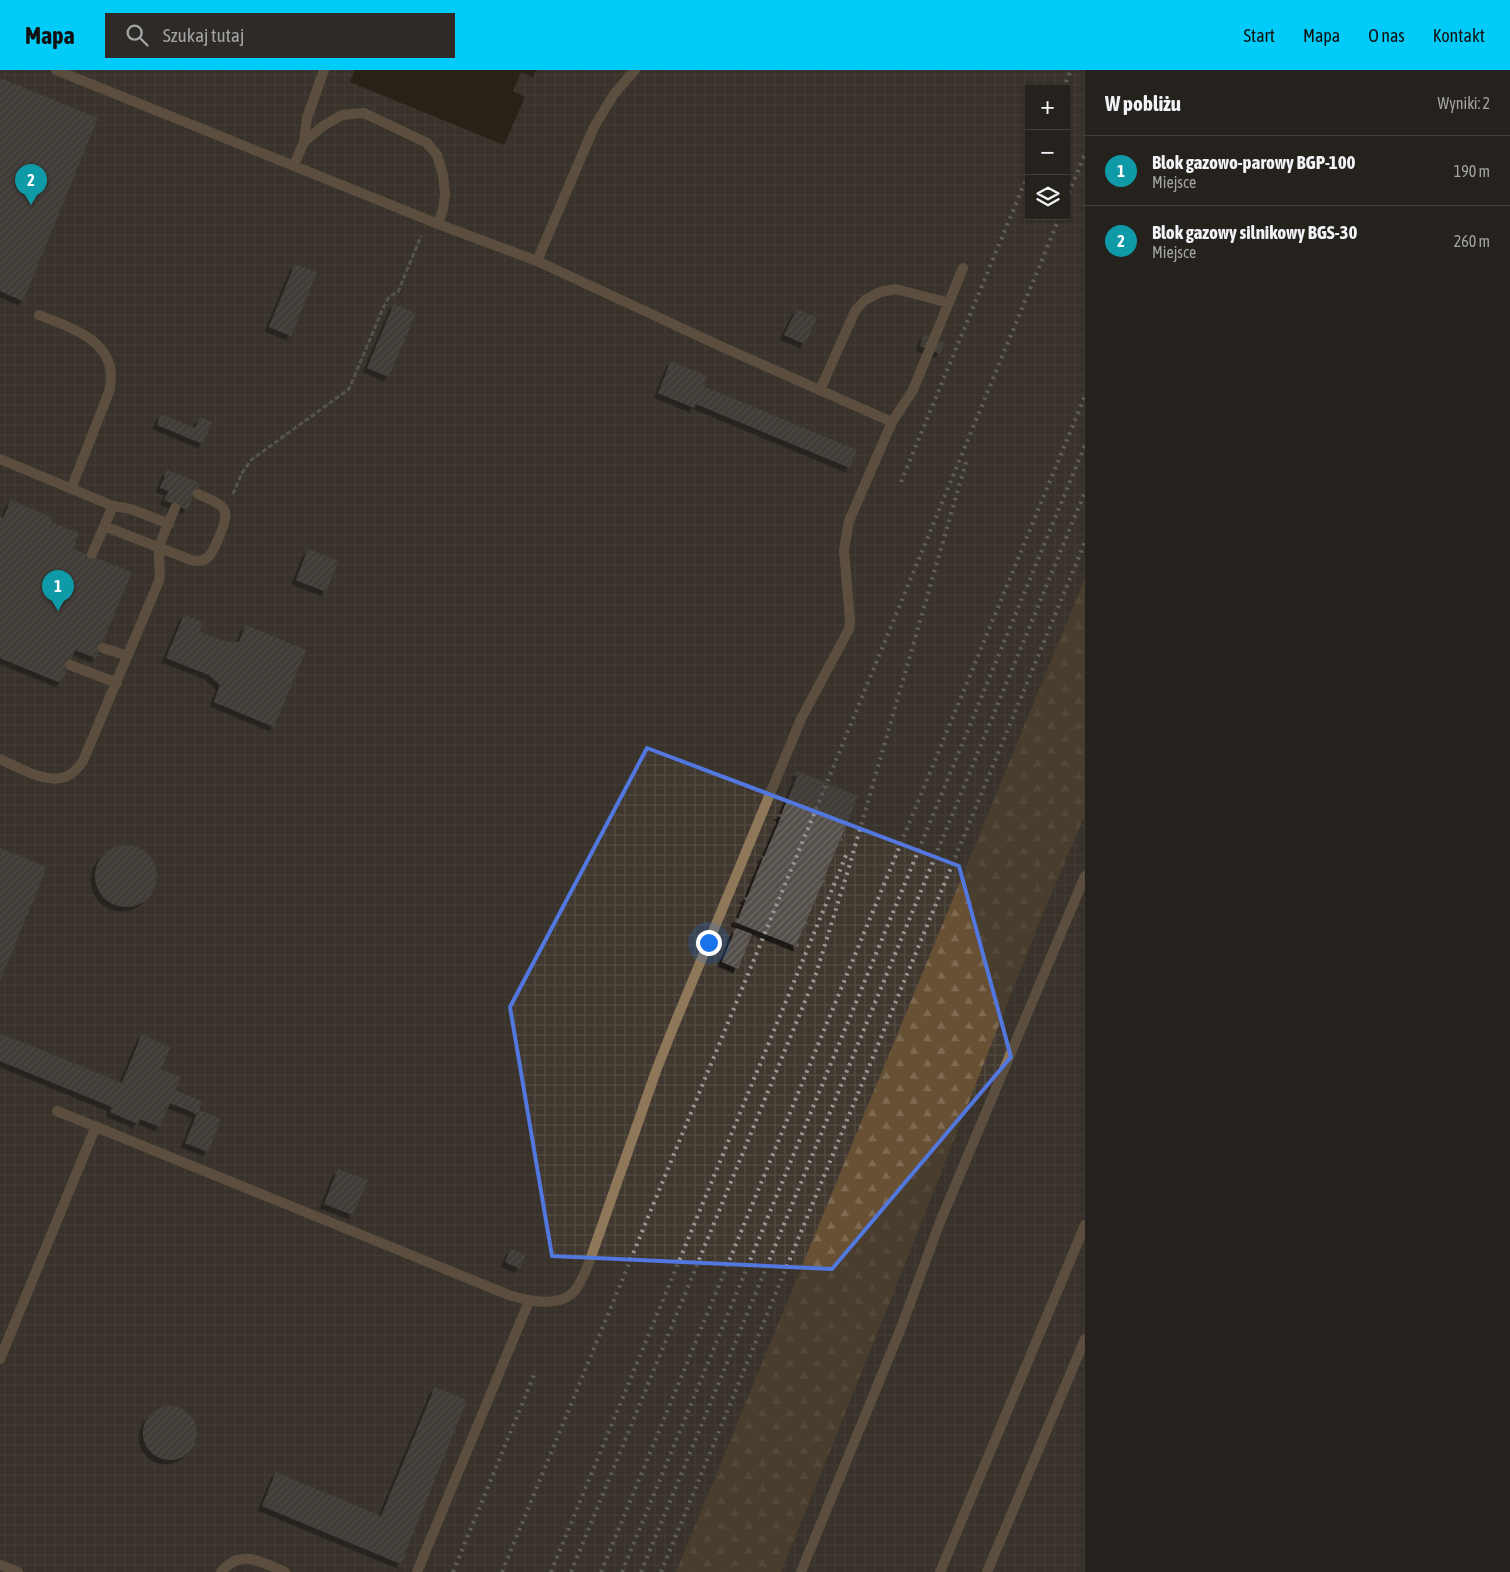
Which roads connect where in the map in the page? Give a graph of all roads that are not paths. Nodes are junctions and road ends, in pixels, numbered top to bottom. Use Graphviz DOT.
graph roads {
  1 [pos="56,70"];
  2 [pos="324,70"];
  3 [pos="635,70"];
  4 [pos="304,142"];
  5 [pos="294,165"];
  6 [pos="438,224"];
  7 [pos="537,261"];
  8 [pos="963,268"];
  9 [pos="949,303"];
  10 [pos="39,315"];
  11 [pos="820,390"];
  12 [pos="892,422"];
  13 [pos="0,459"];
  14 [pos="71,489"];
  15 [pos="198,494"];
  16 [pos="113,506"];
  17 [pos="175,508"];
  18 [pos="169,524"];
  19 [pos="104,526"];
  20 [pos="160,548"];
  21 [pos="92,554"];
  22 [pos="103,648"];
  23 [pos="128,656"];
  24 [pos="70,665"];
  25 [pos="117,683"];
  26 [pos="0,761"];
  27 [pos="1085,876"];
  28 [pos="57,1111"];
  29 [pos="96,1126"];
  30 [pos="1085,1225"];
  31 [pos="529,1301"];
  32 [pos="1085,1338"];
  33 [pos="0,1359"];
  34 [pos="0,1565"];
  35 [pos="18,1572"];
  36 [pos="221,1572"];
  37 [pos="284,1572"];
  38 [pos="417,1572"];
  39 [pos="801,1572"];
  40 [pos="940,1572"];
  41 [pos="987,1572"];
  1 -- 5 [label="lane"];
  2 -- 4 [label="lane"];
  3 -- 7 [label="lane"];
  4 -- 5 [label="lane"];
  4 -- 6 [label="lane"];
  5 -- 6 [label="lane"];
  6 -- 7 [label="lane"];
  7 -- 11 [label="lane"];
  8 -- 9 [label="lane"];
  9 -- 11 [label="lane"];
  9 -- 12 [label="lane"];
  10 -- 14 [label="lane"];
  11 -- 12 [label="lane"];
  12 -- 31 [label="lane"];
  13 -- 14 [label="lane"];
  14 -- 16 [label="lane"];
  15 -- 20 [label="lane"];
  16 -- 18 [label="lane"];
  16 -- 19 [label="lane"];
  17 -- 18 [label="lane"];
  18 -- 20 [label="lane"];
  19 -- 20 [label="lane"];
  19 -- 21 [label="lane"];
  20 -- 23 [label="lane"];
  22 -- 23 [label="lane"];
  23 -- 25 [label="lane"];
  24 -- 25 [label="lane"];
  25 -- 26 [label="lane"];
  27 -- 39 [label="lane"];
  28 -- 29 [label="lane"];
  29 -- 31 [label="lane"];
  29 -- 33 [label="lane"];
  30 -- 40 [label="lane"];
  31 -- 38 [label="lane"];
  32 -- 41 [label="lane"];
  34 -- 35 [label="lane"];
  36 -- 37 [label="lane"];
}
